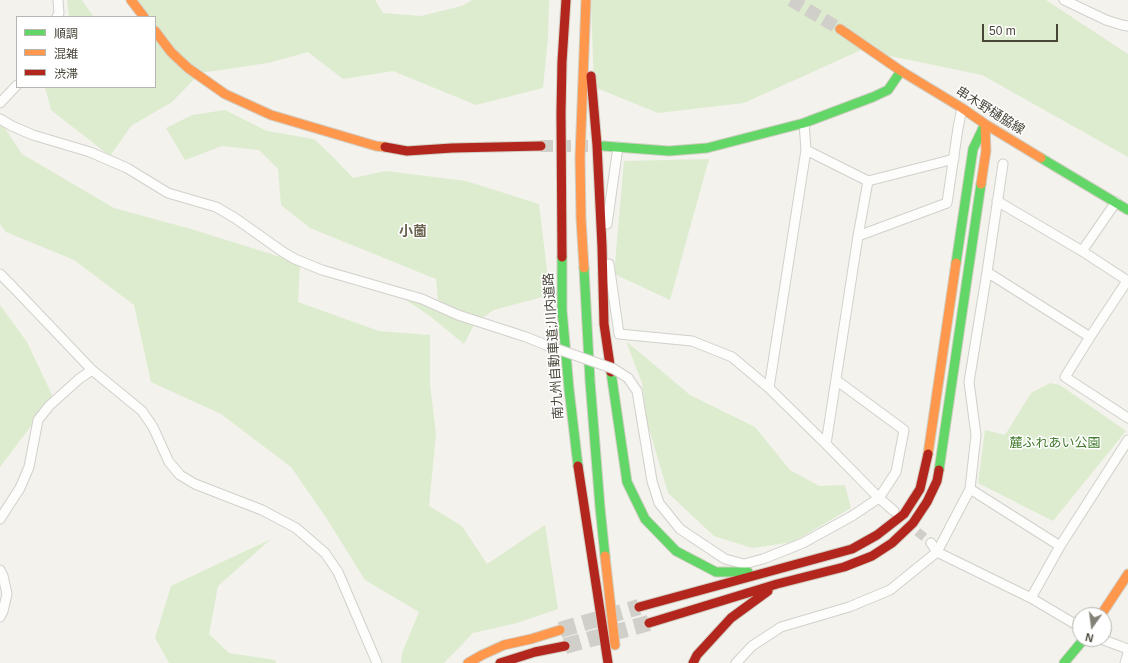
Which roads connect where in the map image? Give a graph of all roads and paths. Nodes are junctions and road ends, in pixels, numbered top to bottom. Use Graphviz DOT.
graph roads {
  1 [pos="58,0"];
  2 [pos="131,0"];
  3 [pos="566,0"];
  4 [pos="586,0"];
  5 [pos="1064,0"];
  6 [pos="58,16"];
  7 [pos="143,16"];
  8 [pos="585,16"];
  9 [pos="1128,26"];
  10 [pos="840,29"];
  11 [pos="156,33"];
  12 [pos="901,71"];
  13 [pos="16,86"];
  14 [pos="0,103"];
  15 [pos="962,108"];
  16 [pos="0,119"];
  17 [pos="804,123"];
  18 [pos="985,124"];
  19 [pos="542,146"];
  20 [pos="604,146"];
  21 [pos="618,147"];
  22 [pos="806,150"];
  23 [pos="954,159"];
  24 [pos="1003,164"];
  25 [pos="868,181"];
  26 [pos="997,201"];
  27 [pos="1116,202"];
  28 [pos="1128,210"];
  29 [pos="858,236"];
  30 [pos="1082,251"];
  31 [pos="987,272"];
  32 [pos="0,274"];
  33 [pos="1127,281"];
  34 [pos="1090,337"];
  35 [pos="92,370"];
  36 [pos="836,380"];
  37 [pos="769,388"];
  38 [pos="572,409"];
  39 [pos="1128,418"];
  40 [pos="1128,440"];
  41 [pos="826,444"];
  42 [pos="970,489"];
  43 [pos="879,498"];
  44 [pos="894,511"];
  45 [pos="0,519"];
  46 [pos="931,543"];
  47 [pos="1060,546"];
  48 [pos="937,552"];
  49 [pos="0,570"];
  50 [pos="768,572"];
  51 [pos="1128,574"];
  52 [pos="777,584"];
  53 [pos="1031,598"];
  54 [pos="639,607"];
  55 [pos="1105,607"];
  56 [pos="0,617"];
  57 [pos="1072,622"];
  58 [pos="649,623"];
  59 [pos="560,630"];
  60 [pos="1112,643"];
  61 [pos="565,646"];
  62 [pos="1077,647"];
  63 [pos="1128,649"];
  64 [pos="1128,653"];
  65 [pos="616,655"];
  66 [pos="377,663"];
  67 [pos="468,663"];
  68 [pos="500,663"];
  69 [pos="599,663"];
  70 [pos="608,663"];
  71 [pos="693,663"];
  72 [pos="736,663"];
  73 [pos="1064,663"];
  74 [pos="1125,663"];
  1 -- 6 [label="street"];
  2 -- 7 [label="main road"];
  3 -- 38 [label="main road, 南九州自動車道;川内道路"];
  4 -- 8 [label="main road"];
  5 -- 9 [label="street"];
  8 -- 50 [label="main road"];
  8 -- 65 [label="main road"];
  10 -- 12 [label="main road, 串木野樋脇線"];
  11 -- 19 [label="main road"];
  12 -- 15 [label="main road, 串木野樋脇線"];
  12 -- 17 [label="main road"];
  13 -- 14 [label="street"];
  15 -- 18 [label="main road, 串木野樋脇線"];
  15 -- 23 [label="street"];
  16 -- 43 [label="street, bridge"];
  17 -- 21 [label="main road"];
  17 -- 22 [label="street"];
  18 -- 27 [label="main road, 串木野樋脇線"];
  18 -- 50 [label="main road"];
  18 -- 52 [label="main road"];
  20 -- 21 [label="main road"];
  21 -- 37 [label="street"];
  22 -- 25 [label="street"];
  22 -- 37 [label="street"];
  23 -- 25 [label="street"];
  23 -- 29 [label="street"];
  24 -- 26 [label="street"];
  25 -- 29 [label="street"];
  26 -- 30 [label="street"];
  26 -- 31 [label="street"];
  27 -- 28 [label="main road, 串木野樋脇線"];
  27 -- 30 [label="street"];
  29 -- 36 [label="street"];
  30 -- 33 [label="street"];
  31 -- 34 [label="street"];
  31 -- 42 [label="street"];
  32 -- 35 [label="street"];
  33 -- 34 [label="street"];
  34 -- 39 [label="street"];
  35 -- 45 [label="street"];
  35 -- 66 [label="street"];
  36 -- 41 [label="street"];
  36 -- 43 [label="street"];
  37 -- 41 [label="street"];
  38 -- 69 [label="main road"];
  38 -- 70 [label="main road, 南九州自動車道;川内道路"];
  40 -- 47 [label="street"];
  41 -- 43 [label="street"];
  42 -- 47 [label="street"];
  42 -- 48 [label="street"];
  43 -- 44 [label="street"];
  46 -- 48 [label="street"];
  47 -- 53 [label="street"];
  48 -- 53 [label="street"];
  48 -- 72 [label="street"];
  49 -- 56 [label="street"];
  50 -- 54 [label="main road"];
  51 -- 55 [label="main road"];
  52 -- 58 [label="main road"];
  52 -- 71 [label="main road"];
  53 -- 57 [label="street"];
  59 -- 67 [label="main road"];
  60 -- 63 [label="street"];
  61 -- 68 [label="main road"];
  62 -- 73 [label="main road"];
  64 -- 74 [label="street"];
}
